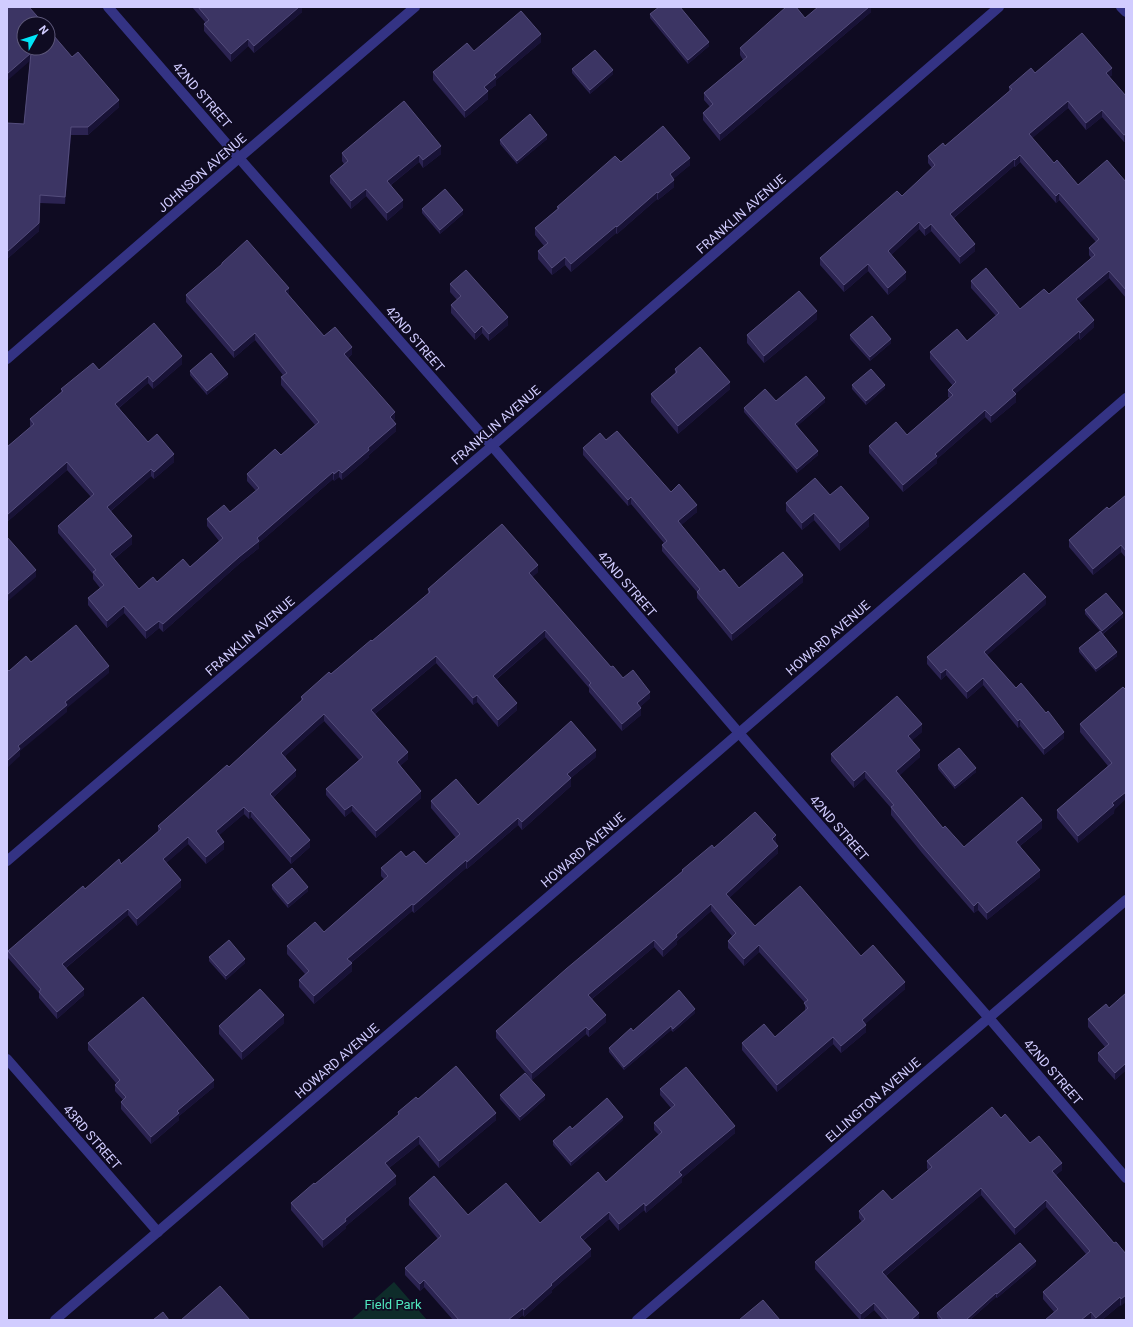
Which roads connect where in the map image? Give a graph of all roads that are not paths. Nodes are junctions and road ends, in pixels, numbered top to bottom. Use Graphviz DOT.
graph roads {
  1 [pos="108,7"];
  2 [pos="415,7"];
  3 [pos="999,7"];
  4 [pos="1121,7"];
  5 [pos="1126,12"];
  6 [pos="239,158"];
  7 [pos="7,359"];
  8 [pos="1126,398"];
  9 [pos="492,446"];
  10 [pos="739,733"];
  11 [pos="7,861"];
  12 [pos="1126,900"];
  13 [pos="989,1018"];
  14 [pos="7,1058"];
  15 [pos="1126,1178"];
  16 [pos="158,1232"];
  17 [pos="55,1320"];
  18 [pos="637,1320"];
  1 -- 6 [label="street, 42ND STREET"];
  2 -- 6 [label="street, JOHNSON AVENUE"];
  3 -- 9 [label="street, FRANKLIN AVENUE"];
  4 -- 5 [label="street"];
  6 -- 7 [label="street, JOHNSON AVENUE"];
  6 -- 9 [label="street, 42ND STREET"];
  8 -- 10 [label="street, HOWARD AVENUE"];
  9 -- 10 [label="street, 42ND STREET"];
  9 -- 11 [label="street, FRANKLIN AVENUE"];
  10 -- 13 [label="street, 42ND STREET"];
  10 -- 16 [label="street, HOWARD AVENUE"];
  12 -- 13 [label="street, ELLINGTON AVENUE"];
  13 -- 15 [label="street, 42ND STREET"];
  13 -- 18 [label="street, ELLINGTON AVENUE"];
  14 -- 16 [label="street, 43RD STREET"];
  16 -- 17 [label="street, HOWARD AVENUE"];
}
